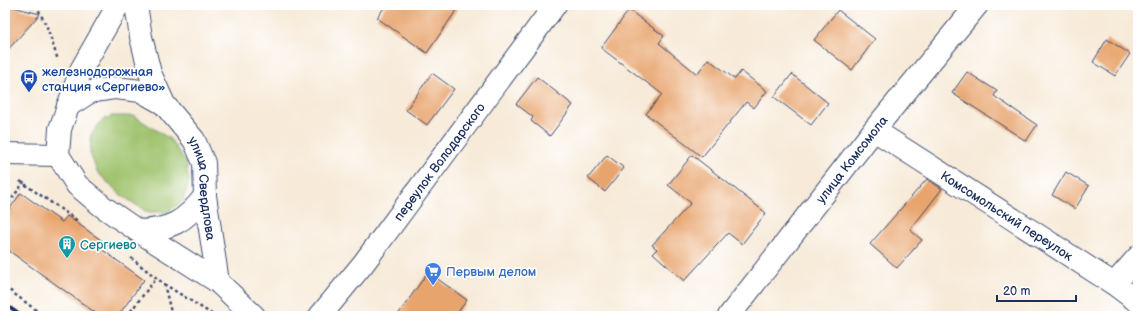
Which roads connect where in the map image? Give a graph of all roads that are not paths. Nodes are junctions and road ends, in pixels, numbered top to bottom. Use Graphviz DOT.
graph roads {
  1 [pos="118,5"];
  2 [pos="136,5"];
  3 [pos="555,5"];
  4 [pos="977,5"];
  5 [pos="164,104"];
  6 [pos="68,106"];
  7 [pos="874,130"];
  8 [pos="5,154"];
  9 [pos="58,155"];
  10 [pos="205,196"];
  11 [pos="138,231"];
  12 [pos="1138,258"];
  13 [pos="218,282"];
  14 [pos="1114,284"];
  15 [pos="1138,302"];
  16 [pos="254,316"];
  17 [pos="320,316"];
  18 [pos="729,316"];
  1 -- 6 [label="street"];
  2 -- 5 [label="street"];
  3 -- 17 [label="street, переулок Володарского"];
  4 -- 7 [label="street, улица Комсомола"];
  5 -- 6 [label="street"];
  5 -- 10 [label="street, улица Свердлова"];
  6 -- 9 [label="street"];
  7 -- 14 [label="street, Комсомольский переулок"];
  7 -- 18 [label="street, улица Комсомола"];
  8 -- 9 [label="street"];
  9 -- 11 [label="street"];
  10 -- 11 [label="street"];
  10 -- 13 [label="street, улица Свердлова"];
  11 -- 13 [label="street"];
  12 -- 14 [label="street"];
  13 -- 16 [label="street"];
  14 -- 15 [label="street, Комсомольский переулок"];
}
